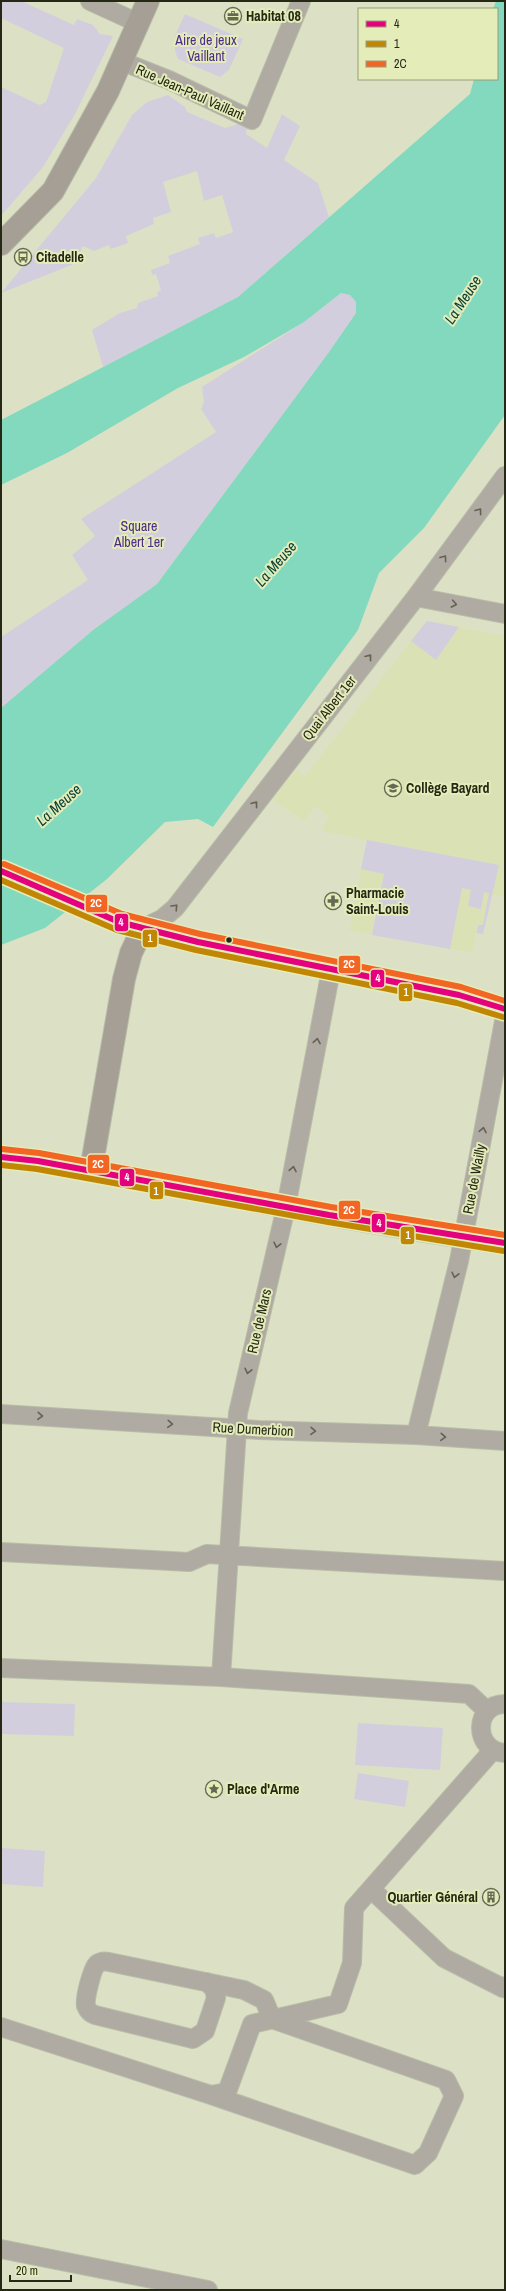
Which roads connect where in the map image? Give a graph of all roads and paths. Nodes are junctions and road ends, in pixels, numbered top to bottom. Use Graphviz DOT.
graph roads {
  1 [pos="90,1"];
  2 [pos="148,1"];
  3 [pos="300,1"];
  4 [pos="138,24"];
  5 [pos="121,61"];
  6 [pos="1,244"];
  7 [pos="505,476"];
  8 [pos="416,597"];
  9 [pos="505,614"];
  10 [pos="1,871"];
  11 [pos="143,928"];
  12 [pos="331,970"];
  13 [pos="505,1009"];
  14 [pos="505,1016"];
  15 [pos="1,1157"];
  16 [pos="91,1170"];
  17 [pos="286,1207"];
  18 [pos="463,1237"];
  19 [pos="505,1243"];
  20 [pos="1,1414"];
  21 [pos="236,1428"];
  22 [pos="416,1435"];
  23 [pos="505,1441"];
  24 [pos="1,1552"];
  25 [pos="228,1555"];
  26 [pos="505,1571"];
  27 [pos="1,1668"];
  28 [pos="221,1677"];
  29 [pos="505,1704"];
  30 [pos="487,1711"];
  31 [pos="499,1752"];
  32 [pos="371,1889"];
  33 [pos="207,1982"];
  34 [pos="505,1986"];
  35 [pos="272,2019"];
  36 [pos="1,2027"];
  37 [pos="211,2095"];
  38 [pos="1,2249"];
  39 [pos="208,2290"];
  1 -- 4 [label="street"];
  2 -- 4 [label="main road"];
  3 -- 5 [label="street, Rue Jean-Paul Vaillant"];
  4 -- 5 [label="main road"];
  5 -- 6 [label="main road"];
  8 -- 7 [label="street, Quai Albert 1er, one-way"];
  8 -- 9 [label="street, one-way"];
  11 -- 8 [label="street, Quai Albert 1er, one-way"];
  10 -- 11 [label="main road"];
  11 -- 12 [label="main road"];
  11 -- 16 [label="main road"];
  12 -- 13 [label="main road"];
  17 -- 12 [label="street, Rue de Mars, one-way"];
  18 -- 14 [label="street, Rue de Wailly, one-way"];
  15 -- 16 [label="main road"];
  16 -- 17 [label="main road"];
  17 -- 18 [label="main road"];
  17 -- 21 [label="street, Rue de Mars, one-way"];
  18 -- 19 [label="main road"];
  18 -- 22 [label="street, Rue de Wailly, one-way"];
  20 -- 21 [label="street, Rue Dumerbion, one-way"];
  21 -- 22 [label="street, Rue Dumerbion, one-way"];
  21 -- 25 [label="street, Rue de Mars"];
  22 -- 23 [label="street, Rue Dumerbion, one-way"];
  24 -- 25 [label="street"];
  25 -- 26 [label="street"];
  25 -- 28 [label="street, Rue de Mars"];
  27 -- 28 [label="street"];
  28 -- 30 [label="street"];
  29 -- 30 [label="street"];
  30 -- 31 [label="street"];
  31 -- 32 [label="street"];
  32 -- 34 [label="street"];
  32 -- 35 [label="street"];
  33 -- 33 [label="street"];
  33 -- 35 [label="street"];
  35 -- 37 [label="street"];
  35 -- 37 [label="street"];
  36 -- 37 [label="street"];
  38 -- 39 [label="street"];
}
